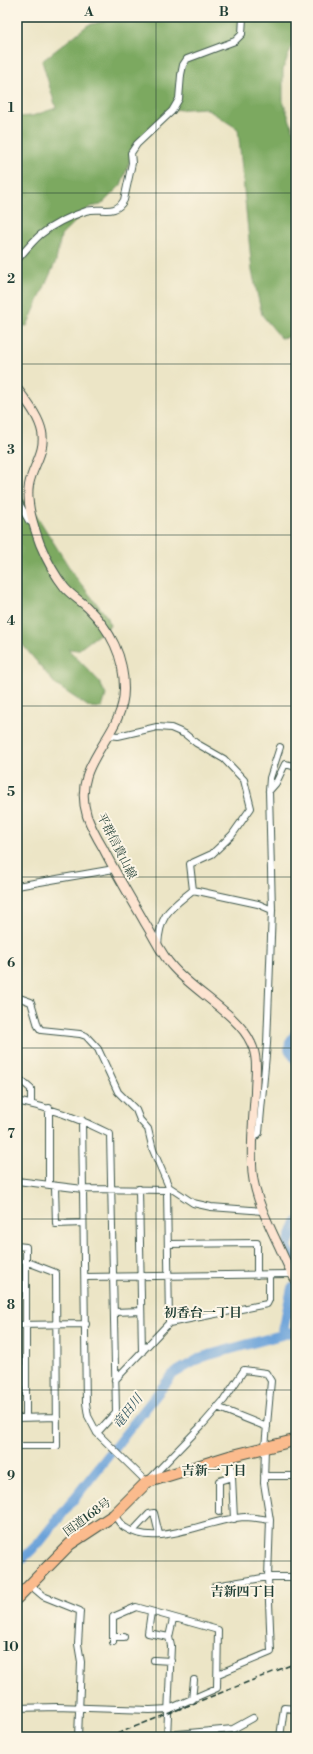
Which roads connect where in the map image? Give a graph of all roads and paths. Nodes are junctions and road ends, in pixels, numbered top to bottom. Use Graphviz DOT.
graph roads {
  1 [pos="243,17"];
  2 [pos="17,260"];
  3 [pos="17,388"];
  4 [pos="17,500"];
  5 [pos="35,524"];
  6 [pos="109,735"];
  7 [pos="280,748"];
  8 [pos="296,769"];
  9 [pos="269,791"];
  10 [pos="114,869"];
  11 [pos="17,886"];
  12 [pos="193,890"];
  13 [pos="272,910"];
  14 [pos="158,945"];
  15 [pos="17,996"];
  16 [pos="17,1077"];
  17 [pos="17,1101"];
  18 [pos="31,1104"];
  19 [pos="49,1108"];
  20 [pos="82,1120"];
  21 [pos="253,1139"];
  22 [pos="17,1142"];
  23 [pos="17,1182"];
  24 [pos="52,1185"];
  25 [pos="168,1188"];
  26 [pos="111,1189"];
  27 [pos="139,1189"];
  28 [pos="83,1190"];
  29 [pos="263,1211"];
  30 [pos="84,1223"];
  31 [pos="168,1244"];
  32 [pos="17,1246"];
  33 [pos="25,1261"];
  34 [pos="257,1275"];
  35 [pos="269,1275"];
  36 [pos="169,1276"];
  37 [pos="85,1277"];
  38 [pos="113,1277"];
  39 [pos="141,1277"];
  40 [pos="294,1278"];
  41 [pos="141,1311"];
  42 [pos="114,1312"];
  43 [pos="170,1323"];
  44 [pos="56,1324"];
  45 [pos="86,1324"];
  46 [pos="17,1325"];
  47 [pos="25,1325"];
  48 [pos="142,1352"];
  49 [pos="115,1380"];
  50 [pos="217,1408"];
  51 [pos="26,1417"];
  52 [pos="57,1417"];
  53 [pos="17,1418"];
  54 [pos="267,1427"];
  55 [pos="97,1433"];
  56 [pos="296,1440"];
  57 [pos="17,1446"];
  58 [pos="265,1446"];
  59 [pos="231,1456"];
  60 [pos="264,1476"];
  61 [pos="296,1476"];
  62 [pos="232,1477"];
  63 [pos="147,1482"];
  64 [pos="219,1512"];
  65 [pos="114,1515"];
  66 [pos="234,1519"];
  67 [pos="270,1520"];
  68 [pos="133,1531"];
  69 [pos="159,1534"];
  70 [pos="268,1577"];
  71 [pos="296,1577"];
  72 [pos="30,1585"];
  73 [pos="215,1586"];
  74 [pos="17,1598"];
  75 [pos="151,1612"];
  76 [pos="173,1618"];
  77 [pos="124,1637"];
  78 [pos="169,1637"];
  79 [pos="154,1660"];
  80 [pos="171,1661"];
  81 [pos="218,1674"];
  82 [pos="194,1680"];
  83 [pos="192,1700"];
  84 [pos="79,1707"];
  85 [pos="17,1708"];
  86 [pos="169,1709"];
  87 [pos="296,1709"];
  88 [pos="253,1718"];
  89 [pos="166,1736"];
  90 [pos="78,1737"];
  91 [pos="280,1737"];
  1 -- 2 [label="street"];
  3 -- 5 [label="main road, 平群信貴山線"];
  4 -- 5 [label="street"];
  5 -- 6 [label="main road, 平群信貴山線"];
  6 -- 10 [label="main road, 平群信貴山線"];
  6 -- 12 [label="street"];
  7 -- 9 [label="street"];
  8 -- 9 [label="street"];
  9 -- 13 [label="street"];
  10 -- 11 [label="street"];
  10 -- 14 [label="main road, 平群信貴山線"];
  12 -- 13 [label="street"];
  12 -- 14 [label="street"];
  13 -- 21 [label="street"];
  14 -- 21 [label="main road, 平群信貴山線"];
  15 -- 25 [label="street"];
  16 -- 18 [label="street"];
  17 -- 18 [label="street"];
  18 -- 19 [label="street"];
  19 -- 20 [label="street"];
  19 -- 24 [label="street"];
  20 -- 26 [label="street"];
  20 -- 28 [label="street"];
  21 -- 29 [label="main road, 平群信貴山線"];
  22 -- 23 [label="street"];
  23 -- 24 [label="street"];
  24 -- 28 [label="street"];
  24 -- 30 [label="street"];
  25 -- 27 [label="street"];
  25 -- 29 [label="street"];
  25 -- 31 [label="street"];
  26 -- 27 [label="street"];
  26 -- 28 [label="street"];
  26 -- 38 [label="street"];
  27 -- 39 [label="street"];
  28 -- 30 [label="street"];
  29 -- 40 [label="main road, 平群信貴山線"];
  30 -- 37 [label="street"];
  31 -- 34 [label="street"];
  31 -- 36 [label="street"];
  32 -- 33 [label="street"];
  33 -- 44 [label="street"];
  33 -- 47 [label="street"];
  34 -- 35 [label="street"];
  34 -- 36 [label="street"];
  35 -- 40 [label="street"];
  35 -- 43 [label="street"];
  36 -- 39 [label="street"];
  36 -- 43 [label="street"];
  37 -- 38 [label="street"];
  37 -- 45 [label="street"];
  38 -- 39 [label="street"];
  38 -- 42 [label="street"];
  39 -- 41 [label="street"];
  41 -- 42 [label="street"];
  41 -- 48 [label="street"];
  42 -- 49 [label="street"];
  43 -- 48 [label="street"];
  44 -- 45 [label="street"];
  44 -- 47 [label="street"];
  44 -- 52 [label="street"];
  45 -- 55 [label="street"];
  46 -- 47 [label="street"];
  47 -- 51 [label="street"];
  48 -- 49 [label="street"];
  49 -- 55 [label="street"];
  50 -- 54 [label="street"];
  50 -- 54 [label="street"];
  50 -- 63 [label="street"];
  51 -- 52 [label="street"];
  51 -- 53 [label="street"];
  52 -- 57 [label="street"];
  54 -- 58 [label="street"];
  55 -- 63 [label="street"];
  56 -- 58 [label="highway, 国道168号"];
  58 -- 59 [label="highway, 国道168号"];
  58 -- 60 [label="street"];
  59 -- 62 [label="street"];
  59 -- 63 [label="highway, 国道168号"];
  60 -- 61 [label="street"];
  60 -- 67 [label="street"];
  62 -- 64 [label="street"];
  62 -- 66 [label="street"];
  63 -- 65 [label="highway, 国道168号"];
  65 -- 68 [label="street"];
  65 -- 72 [label="highway, 国道168号"];
  66 -- 67 [label="street"];
  66 -- 69 [label="street"];
  67 -- 70 [label="street"];
  68 -- 69 [label="street"];
  68 -- 69 [label="street"];
  70 -- 71 [label="street"];
  70 -- 73 [label="street"];
  70 -- 81 [label="street"];
  72 -- 74 [label="highway, 国道168号"];
  72 -- 84 [label="street"];
  75 -- 76 [label="street"];
  75 -- 77 [label="street"];
  75 -- 78 [label="street"];
  76 -- 78 [label="street"];
  76 -- 81 [label="street"];
  78 -- 80 [label="street"];
  79 -- 80 [label="street"];
  80 -- 86 [label="street"];
  81 -- 83 [label="street"];
  82 -- 83 [label="street"];
  83 -- 86 [label="street"];
  84 -- 85 [label="street"];
  84 -- 86 [label="street"];
  84 -- 90 [label="street"];
  86 -- 89 [label="street"];
  87 -- 91 [label="street"];
  88 -- 89 [label="street"];
}
